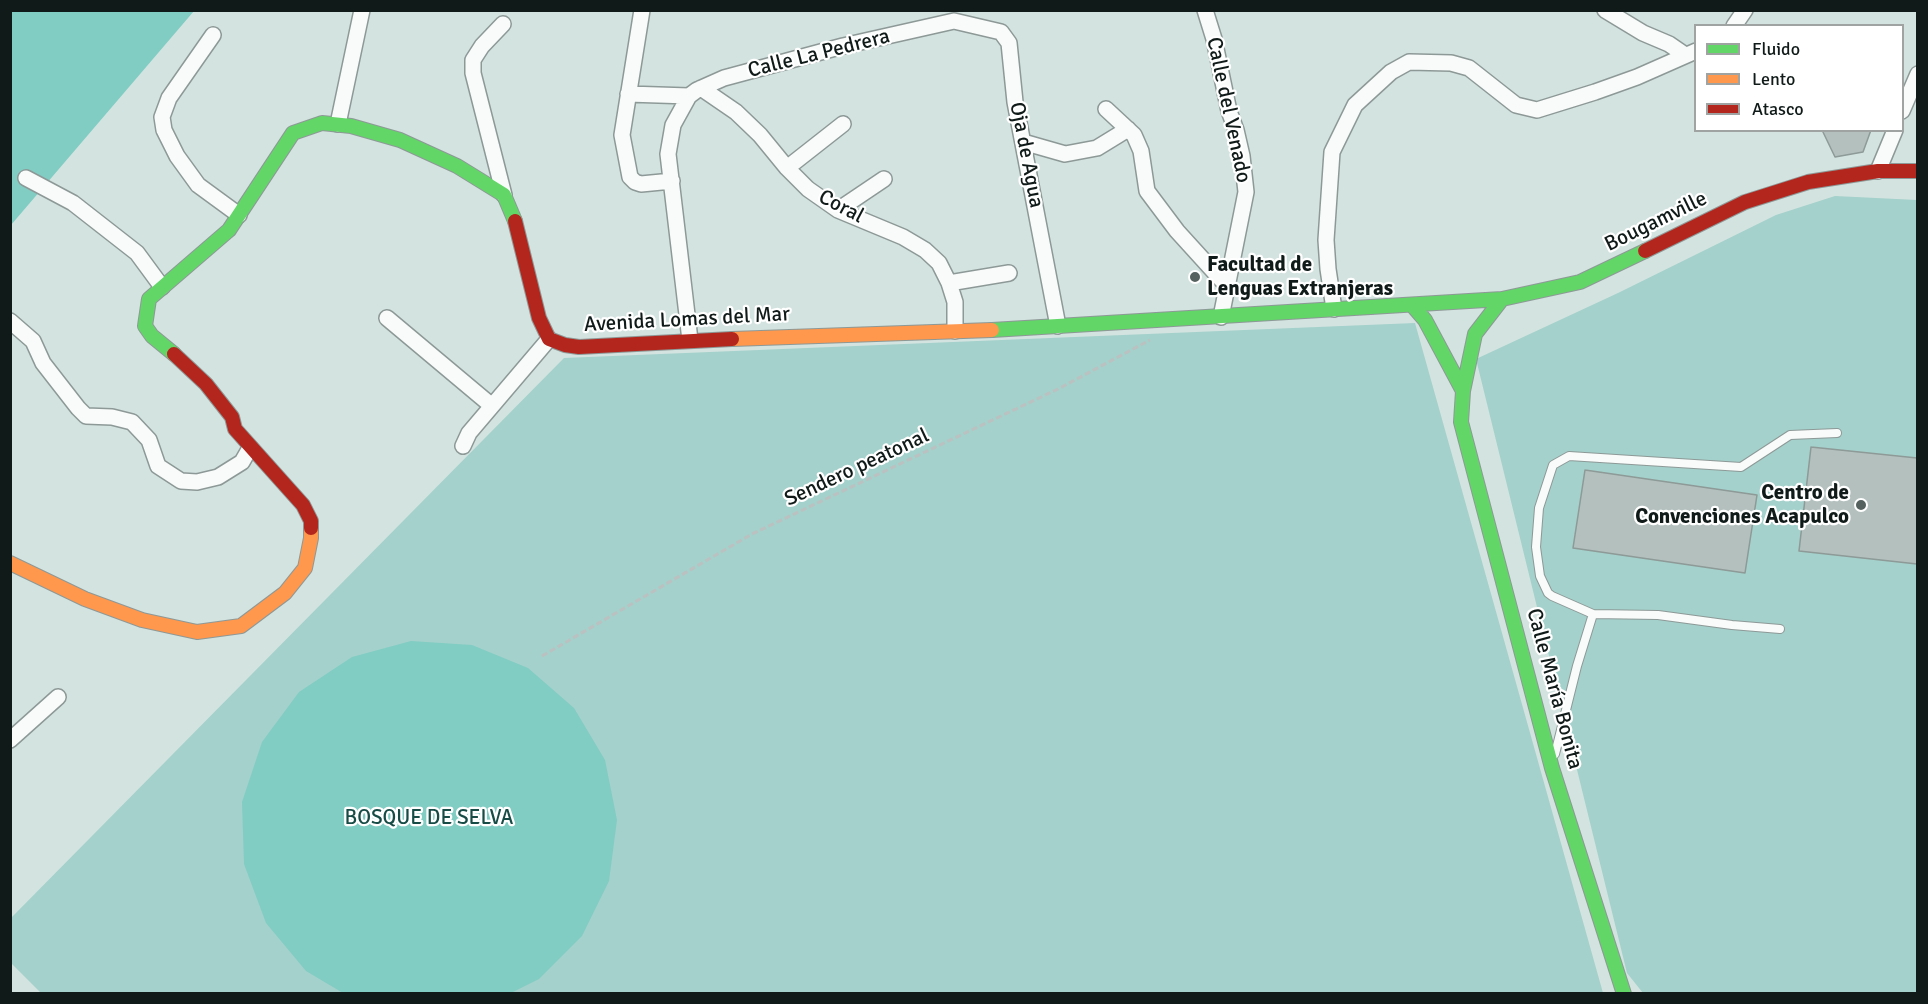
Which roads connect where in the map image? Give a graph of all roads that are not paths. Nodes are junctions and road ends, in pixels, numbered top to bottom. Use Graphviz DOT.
graph roads {
  1 [pos="362,10"];
  2 [pos="642,10"];
  3 [pos="1205,10"];
  4 [pos="1605,10"];
  5 [pos="1745,10"];
  6 [pos="953,16"];
  7 [pos="503,24"];
  8 [pos="1735,24"];
  9 [pos="213,35"];
  10 [pos="1690,53"];
  11 [pos="1917,74"];
  12 [pos="695,92"];
  13 [pos="628,94"];
  14 [pos="1904,106"];
  15 [pos="1106,109"];
  16 [pos="338,124"];
  17 [pos="843,124"];
  18 [pos="1128,129"];
  19 [pos="1894,132"];
  20 [pos="1023,142"];
  21 [pos="787,168"];
  22 [pos="1878,171"];
  23 [pos="1917,171"];
  24 [pos="26,178"];
  25 [pos="884,179"];
  26 [pos="672,181"];
  27 [pos="504,195"];
  28 [pos="838,210"];
  29 [pos="239,215"];
  30 [pos="1009,273"];
  31 [pos="949,283"];
  32 [pos="1227,286"];
  33 [pos="162,287"];
  34 [pos="1502,299"];
  35 [pos="1412,305"];
  36 [pos="1334,309"];
  37 [pos="1221,317"];
  38 [pos="387,318"];
  39 [pos="10,321"];
  40 [pos="1058,326"];
  41 [pos="955,331"];
  42 [pos="549,339"];
  43 [pos="690,340"];
  44 [pos="1463,391"];
  45 [pos="492,406"];
  46 [pos="1837,433"];
  47 [pos="463,446"];
  48 [pos="250,448"];
  49 [pos="10,563"];
  50 [pos="1593,614"];
  51 [pos="1780,629"];
  52 [pos="58,697"];
  53 [pos="10,740"];
  54 [pos="1552,768"];
  55 [pos="1624,993"];
  1 -- 16 [label="street"];
  2 -- 13 [label="street"];
  3 -- 32 [label="street, Calle del Venado"];
  4 -- 10 [label="street"];
  5 -- 8 [label="street"];
  6 -- 12 [label="street, Calle La Pedrera"];
  6 -- 20 [label="street, Oja de Agua"];
  7 -- 27 [label="street"];
  9 -- 29 [label="street"];
  10 -- 36 [label="street"];
  11 -- 14 [label="street"];
  12 -- 13 [label="street"];
  12 -- 21 [label="street, Coral"];
  12 -- 26 [label="street"];
  13 -- 26 [label="street"];
  15 -- 18 [label="street"];
  16 -- 27 [label="main road"];
  16 -- 29 [label="main road"];
  17 -- 21 [label="street"];
  18 -- 20 [label="street"];
  18 -- 32 [label="street"];
  19 -- 22 [label="street"];
  20 -- 40 [label="street, Oja de Agua"];
  21 -- 28 [label="street, Coral"];
  22 -- 23 [label="main road, Bougamville"];
  22 -- 34 [label="main road, Bougamville"];
  24 -- 33 [label="street"];
  25 -- 28 [label="street"];
  26 -- 43 [label="street"];
  27 -- 42 [label="main road"];
  28 -- 31 [label="street, Coral"];
  29 -- 33 [label="main road"];
  30 -- 31 [label="street"];
  31 -- 41 [label="street, Coral"];
  32 -- 37 [label="street, Calle del Venado"];
  33 -- 48 [label="main road"];
  34 -- 35 [label="main road, Bougamville"];
  34 -- 44 [label="main road, Calle María Bonita"];
  35 -- 36 [label="main road, Avenida Lomas del Mar"];
  35 -- 44 [label="main road"];
  36 -- 37 [label="main road, Avenida Lomas del Mar"];
  37 -- 40 [label="main road, Avenida Lomas del Mar"];
  38 -- 45 [label="street"];
  39 -- 48 [label="street"];
  40 -- 41 [label="main road, Avenida Lomas del Mar"];
  41 -- 43 [label="main road, Avenida Lomas del Mar"];
  42 -- 43 [label="main road, Avenida Lomas del Mar"];
  42 -- 45 [label="street"];
  44 -- 54 [label="main road, Calle María Bonita"];
  45 -- 47 [label="street"];
  46 -- 50 [label="lane"];
  48 -- 49 [label="main road"];
  50 -- 51 [label="lane"];
  50 -- 54 [label="lane"];
  52 -- 53 [label="street"];
  54 -- 55 [label="main road, Calle María Bonita"];
}
